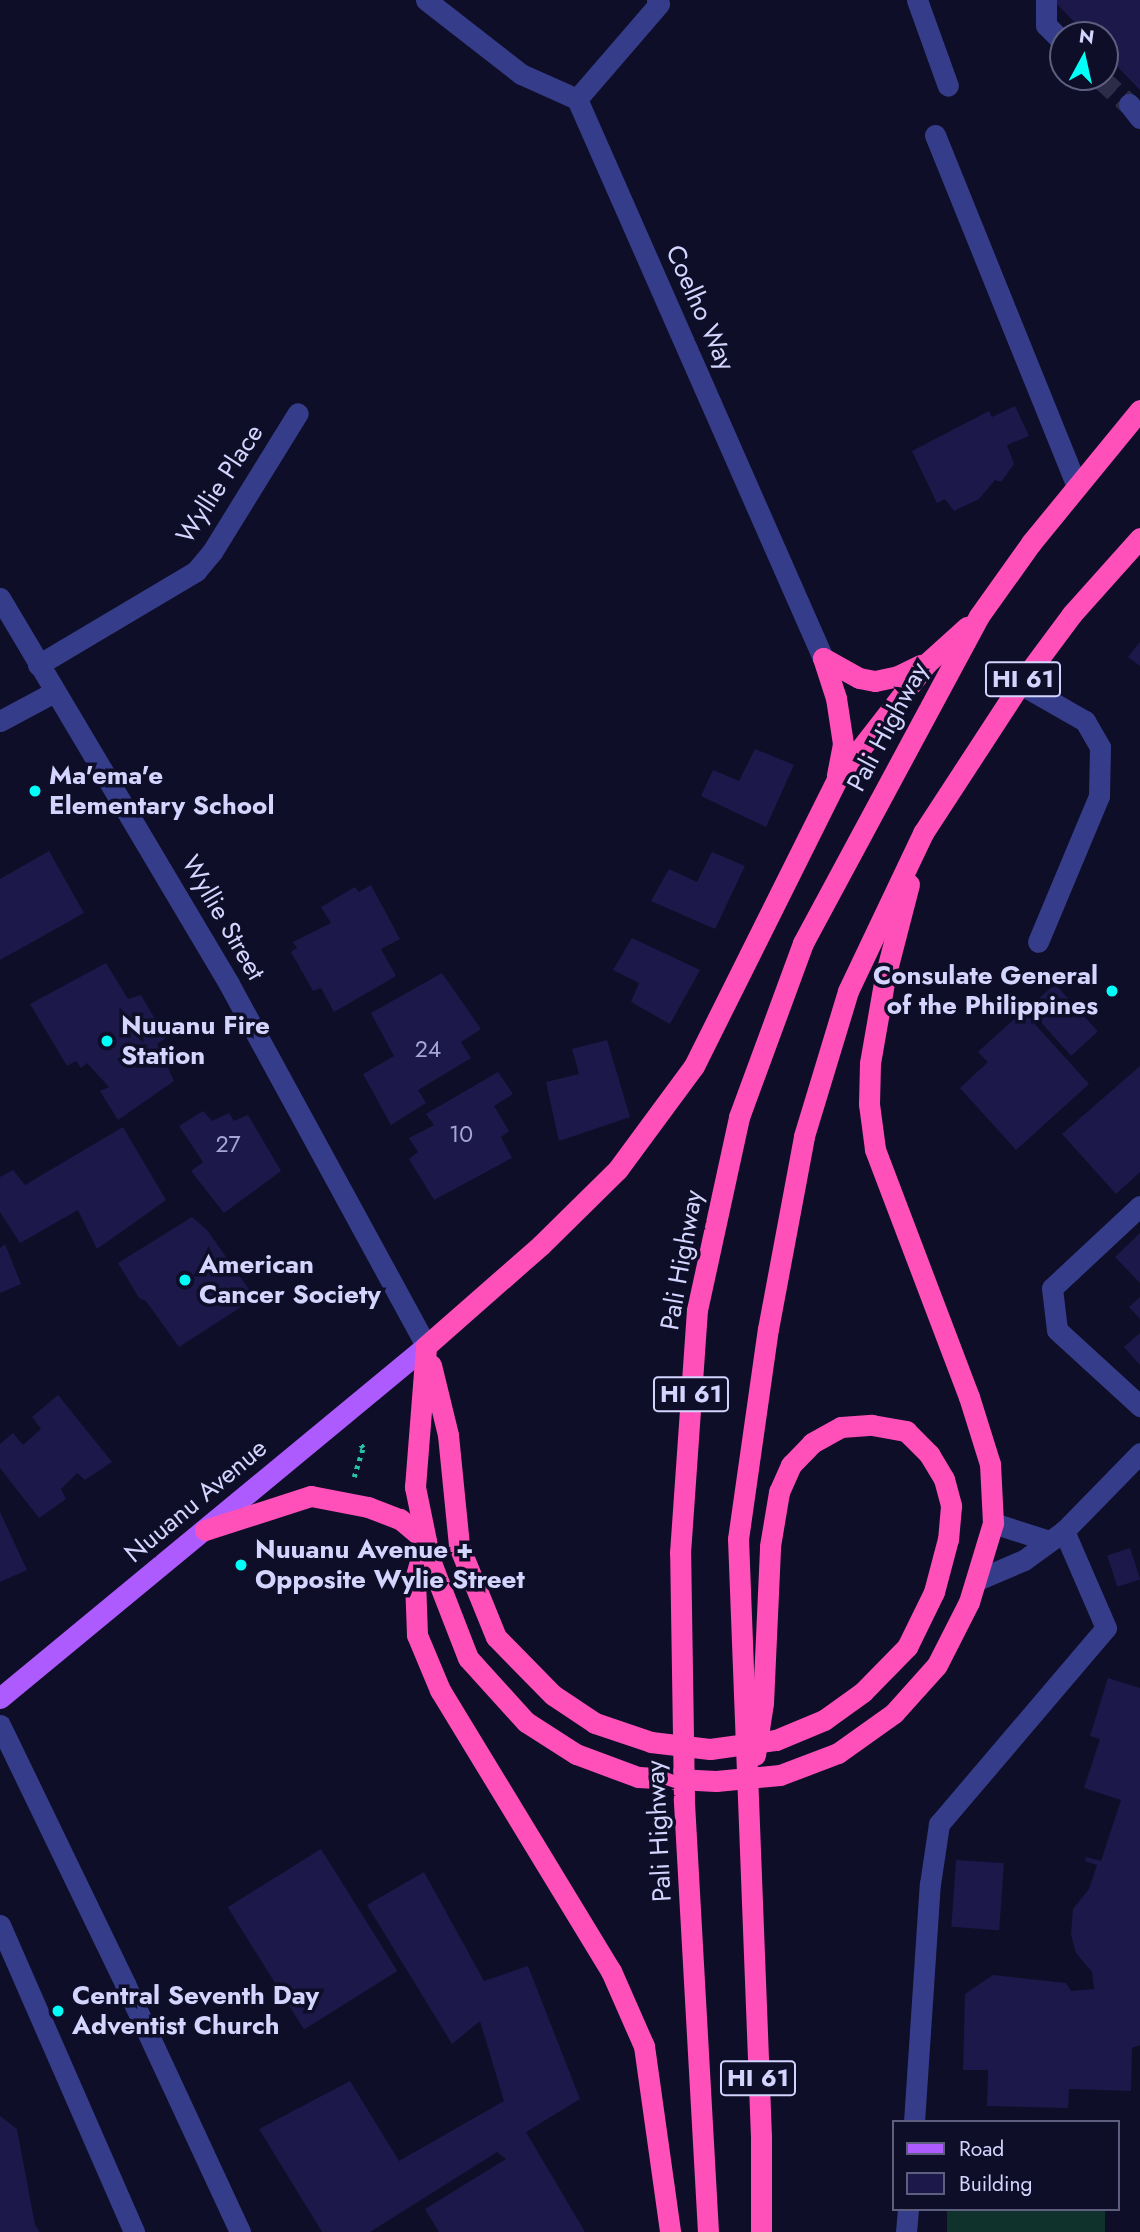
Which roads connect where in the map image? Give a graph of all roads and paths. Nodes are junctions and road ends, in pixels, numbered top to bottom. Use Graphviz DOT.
graph roads {
  1 [pos="426,0"];
  2 [pos="657,0"];
  3 [pos="917,0"];
  4 [pos="1046,0"];
  5 [pos="1049,28"];
  6 [pos="948,86"];
  7 [pos="577,99"];
  8 [pos="934,135"];
  9 [pos="1140,410"];
  10 [pos="298,413"];
  11 [pos="1077,486"];
  12 [pos="1140,538"];
  13 [pos="0,598"];
  14 [pos="979,616"];
  15 [pos="823,658"];
  16 [pos="926,663"];
  17 [pos="38,664"];
  18 [pos="1020,684"];
  19 [pos="54,692"];
  20 [pos="0,721"];
  21 [pos="837,779"];
  22 [pos="923,832"];
  23 [pos="1038,942"];
  24 [pos="1140,1206"];
  25 [pos="426,1346"];
  26 [pos="1140,1406"];
  27 [pos="359,1442"];
  28 [pos="1140,1454"];
  29 [pos="354,1478"];
  30 [pos="993,1523"];
  31 [pos="205,1530"];
  32 [pos="1056,1536"];
  33 [pos="426,1541"];
  34 [pos="977,1580"];
  35 [pos="0,1698"];
  36 [pos="0,1725"];
  37 [pos="747,1809"];
  38 [pos="0,1925"];
  39 [pos="914,2120"];
  40 [pos="908,2211"];
  41 [pos="134,2232"];
  42 [pos="240,2232"];
  43 [pos="670,2232"];
  44 [pos="708,2232"];
  45 [pos="761,2232"];
  46 [pos="906,2232"];
  1 -- 7 [label="street"];
  2 -- 7 [label="street"];
  3 -- 6 [label="street"];
  4 -- 5 [label="street"];
  7 -- 15 [label="street, Coelho Way"];
  8 -- 11 [label="street"];
  9 -- 11 [label="highway, Pali Highway / HI 61"];
  10 -- 17 [label="street, Wyllie Place"];
  11 -- 14 [label="highway, Pali Highway / HI 61"];
  12 -- 18 [label="highway, HI 61"];
  13 -- 17 [label="street, Wyllie Street"];
  14 -- 16 [label="highway"];
  14 -- 44 [label="highway, Pali Highway / HI 61"];
  15 -- 16 [label="highway"];
  15 -- 21 [label="highway"];
  16 -- 21 [label="highway"];
  17 -- 19 [label="street, Wyllie Street"];
  18 -- 22 [label="highway, HI 61"];
  18 -- 23 [label="street"];
  19 -- 20 [label="street"];
  19 -- 25 [label="street, Wyllie Street"];
  21 -- 25 [label="highway"];
  22 -- 30 [label="highway"];
  22 -- 37 [label="highway, HI 61"];
  24 -- 26 [label="street"];
  25 -- 31 [label="main road, Nuuanu Avenue"];
  25 -- 33 [label="highway"];
  25 -- 37 [label="highway, bridge"];
  27 -- 29 [label="path"];
  28 -- 32 [label="street"];
  30 -- 32 [label="street"];
  30 -- 34 [label="highway"];
  31 -- 33 [label="highway"];
  31 -- 35 [label="main road, Nuuanu Avenue"];
  32 -- 34 [label="street"];
  32 -- 39 [label="street"];
  33 -- 34 [label="highway, bridge"];
  33 -- 43 [label="highway"];
  36 -- 42 [label="street"];
  37 -- 45 [label="highway, HI 61"];
  38 -- 41 [label="street"];
  40 -- 46 [label="street"];
}
